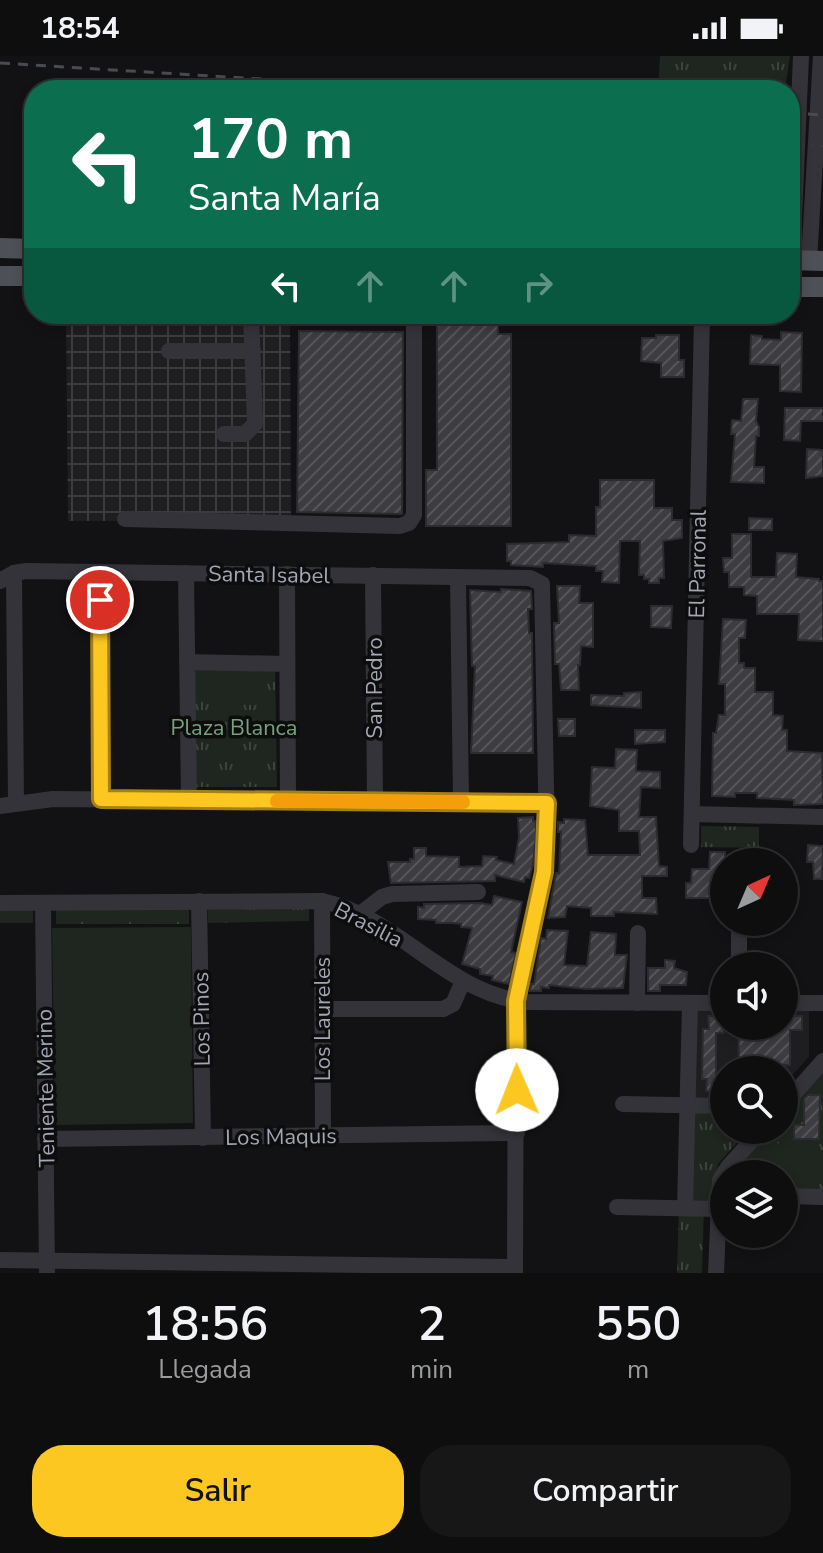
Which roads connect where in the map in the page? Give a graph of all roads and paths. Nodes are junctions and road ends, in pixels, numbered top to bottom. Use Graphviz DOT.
graph roads {
  1 [pos="801,56"];
  2 [pos="821,56"];
  3 [pos="800,145"];
  4 [pos="823,146"];
  5 [pos="0,248"];
  6 [pos="24,249"];
  7 [pos="803,260"];
  8 [pos="0,276"];
  9 [pos="24,276"];
  10 [pos="800,287"];
  11 [pos="823,287"];
  12 [pos="252,324"];
  13 [pos="414,324"];
  14 [pos="702,324"];
  15 [pos="169,351"];
  16 [pos="253,351"];
  17 [pos="224,434"];
  18 [pos="125,519"];
  19 [pos="99,572"];
  20 [pos="186,573"];
  21 [pos="287,574"];
  22 [pos="373,575"];
  23 [pos="7,577"];
  24 [pos="458,577"];
  25 [pos="187,662"];
  26 [pos="287,664"];
  27 [pos="101,799"];
  28 [pos="189,800"];
  29 [pos="288,801"];
  30 [pos="375,801"];
  31 [pos="461,802"];
  32 [pos="547,803"];
  33 [pos="8,805"];
  34 [pos="692,814"];
  35 [pos="823,817"];
  36 [pos="691,845"];
  37 [pos="478,892"];
  38 [pos="199,901"];
  39 [pos="322,901"];
  40 [pos="0,903"];
  41 [pos="43,903"];
  42 [pos="360,914"];
  43 [pos="638,933"];
  44 [pos="463,981"];
  45 [pos="516,1001"];
  46 [pos="637,1003"];
  47 [pos="690,1003"];
  48 [pos="710,1003"];
  49 [pos="798,1003"];
  50 [pos="823,1003"];
  51 [pos="322,1009"];
  52 [pos="823,1061"];
  53 [pos="798,1089"];
  54 [pos="623,1104"];
  55 [pos="688,1105"];
  56 [pos="710,1106"];
  57 [pos="517,1133"];
  58 [pos="323,1136"];
  59 [pos="203,1138"];
  60 [pos="45,1139"];
  61 [pos="749,1144"];
  62 [pos="735,1160"];
  63 [pos="798,1196"];
  64 [pos="823,1197"];
  65 [pos="710,1202"];
  66 [pos="617,1207"];
  67 [pos="685,1208"];
  68 [pos="717,1248"];
  69 [pos="0,1260"];
  70 [pos="47,1267"];
  71 [pos="337,1269"];
  72 [pos="515,1270"];
  73 [pos="716,1273"];
  1 -- 7 [label="street"];
  2 -- 7 [label="street"];
  3 -- 4 [label="path, bridge"];
  5 -- 6 [label="main road"];
  8 -- 9 [label="main road"];
  10 -- 11 [label="main road"];
  12 -- 16 [label="street"];
  13 -- 18 [label="street"];
  14 -- 34 [label="street, El Parronal"];
  15 -- 16 [label="street"];
  16 -- 17 [label="street"];
  19 -- 20 [label="street, Santa Isabel"];
  19 -- 23 [label="street, Santa Isabel"];
  19 -- 27 [label="street"];
  20 -- 21 [label="street, Santa Isabel"];
  20 -- 25 [label="street"];
  21 -- 22 [label="street, Santa Isabel"];
  21 -- 26 [label="street"];
  22 -- 24 [label="street, Santa Isabel"];
  22 -- 30 [label="street, San Pedro"];
  23 -- 33 [label="street"];
  24 -- 31 [label="street"];
  24 -- 32 [label="street, Santa Isabel"];
  25 -- 26 [label="street"];
  25 -- 28 [label="street"];
  26 -- 29 [label="street"];
  27 -- 28 [label="street"];
  27 -- 33 [label="street"];
  28 -- 29 [label="street"];
  29 -- 30 [label="street"];
  30 -- 31 [label="street"];
  31 -- 32 [label="street"];
  32 -- 45 [label="street"];
  34 -- 35 [label="street"];
  34 -- 36 [label="street, El Parronal"];
  37 -- 42 [label="street"];
  38 -- 39 [label="street, Brasilia"];
  38 -- 41 [label="street, Brasilia"];
  38 -- 59 [label="street, Los Pinos"];
  39 -- 42 [label="street, Brasilia"];
  39 -- 51 [label="street, Los Laureles"];
  40 -- 41 [label="street, Brasilia"];
  41 -- 60 [label="street, Teniente Merino"];
  42 -- 44 [label="street, Brasilia"];
  43 -- 46 [label="street"];
  44 -- 45 [label="street, Brasilia"];
  44 -- 51 [label="street"];
  45 -- 46 [label="street, Brasilia"];
  45 -- 57 [label="street"];
  46 -- 47 [label="street, Brasilia"];
  47 -- 48 [label="street, Brasilia"];
  47 -- 55 [label="street"];
  49 -- 50 [label="street"];
  51 -- 58 [label="street, Los Laureles"];
  52 -- 53 [label="street"];
  54 -- 55 [label="street"];
  55 -- 56 [label="street"];
  55 -- 67 [label="street"];
  57 -- 58 [label="street, Los Maquis"];
  57 -- 72 [label="street"];
  58 -- 59 [label="street, Los Maquis"];
  59 -- 60 [label="street, Los Maquis"];
  60 -- 70 [label="street, Teniente Merino"];
  61 -- 62 [label="street"];
  63 -- 64 [label="street"];
  65 -- 67 [label="street"];
  66 -- 67 [label="street"];
  68 -- 73 [label="street"];
  69 -- 70 [label="street"];
  70 -- 71 [label="street"];
  71 -- 72 [label="street"];
}
